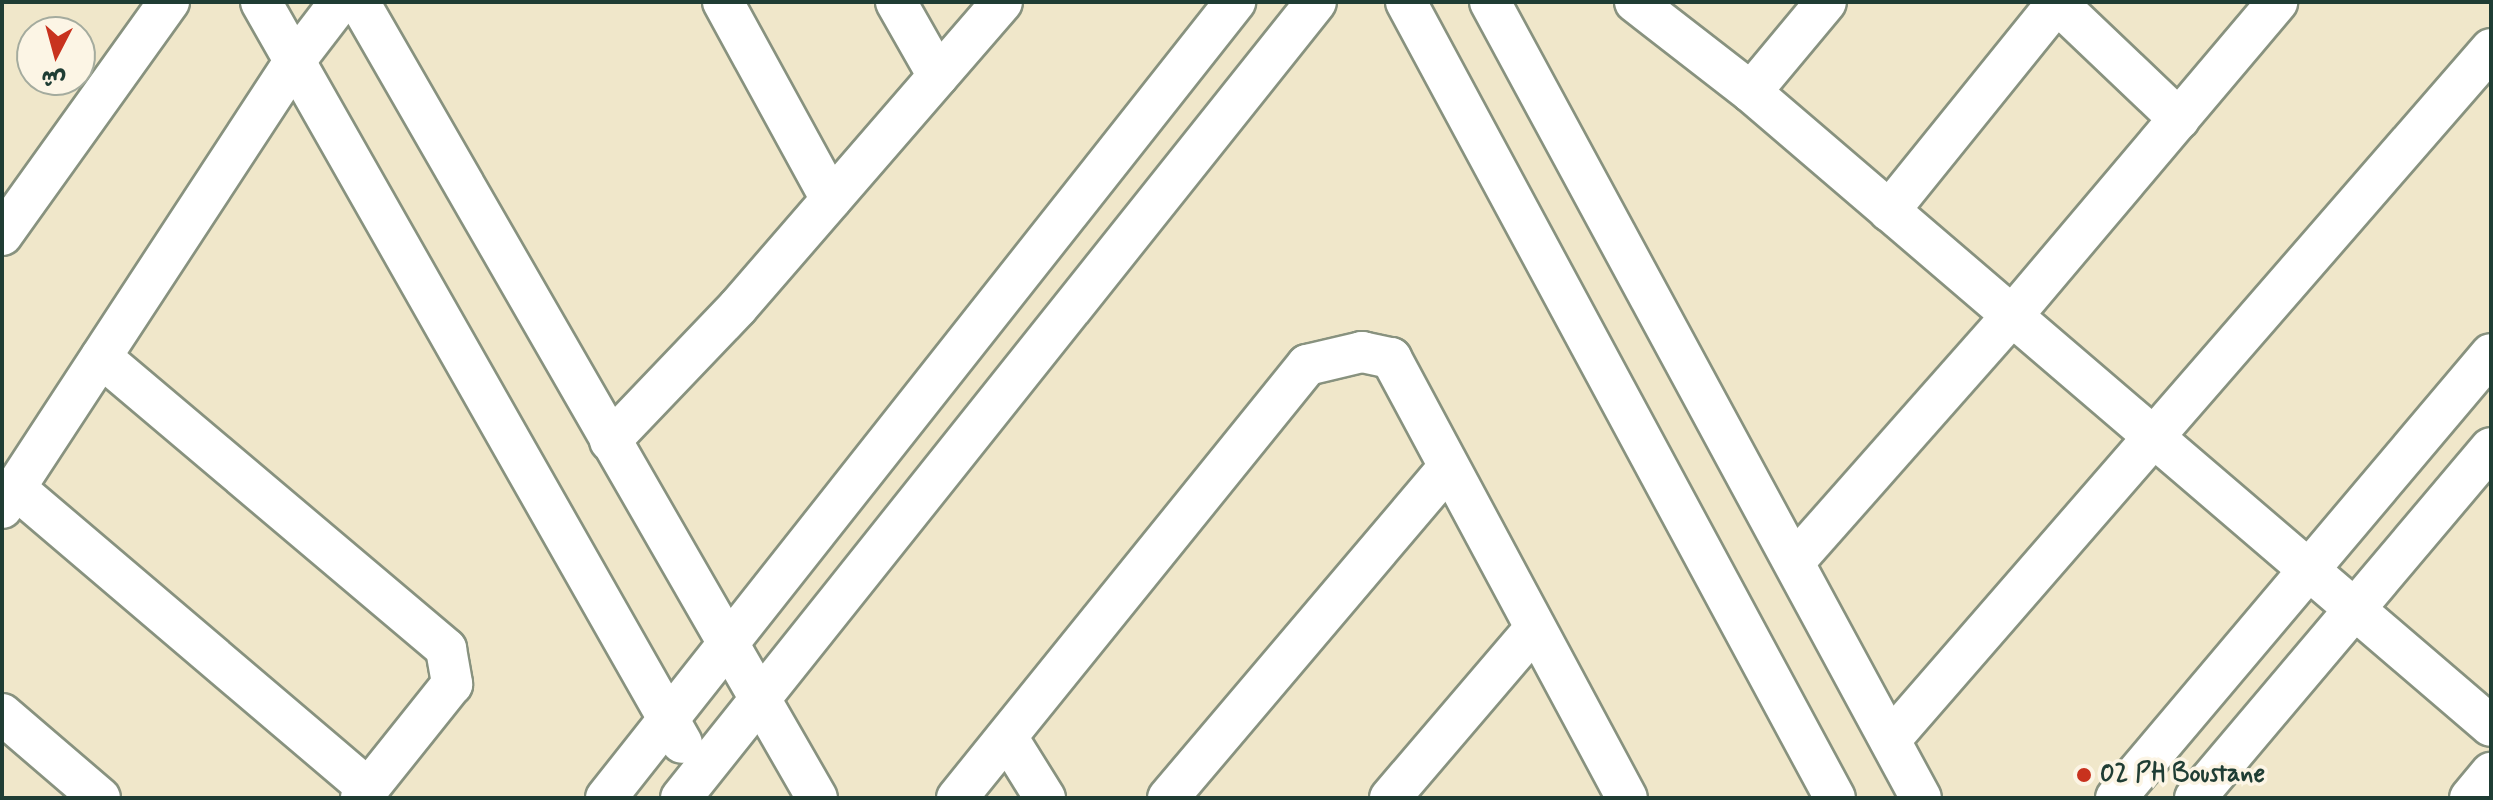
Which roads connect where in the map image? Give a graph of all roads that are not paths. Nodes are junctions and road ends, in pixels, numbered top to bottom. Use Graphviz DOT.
graph roads {
  1 [pos="169,2"];
  2 [pos="261,2"];
  3 [pos="340,2"];
  4 [pos="359,2"];
  5 [pos="723,2"];
  6 [pos="896,2"];
  7 [pos="1002,2"];
  8 [pos="1235,2"];
  9 [pos="1316,2"];
  10 [pos="1406,2"];
  11 [pos="1490,2"];
  12 [pos="1635,2"];
  13 [pos="1826,2"];
  14 [pos="2056,2"];
  15 [pos="2277,2"];
  16 [pos="2491,49"];
  17 [pos="294,62"];
  18 [pos="938,76"];
  19 [pos="1751,92"];
  20 [pos="2179,119"];
  21 [pos="831,199"];
  22 [pos="1889,211"];
  23 [pos="2,235"];
  24 [pos="2012,316"];
  25 [pos="2491,354"];
  26 [pos="101,357"];
  27 [pos="2154,438"];
  28 [pos="610,441"];
  29 [pos="2491,448"];
  30 [pos="1449,467"];
  31 [pos="9,498"];
  32 [pos="1794,562"];
  33 [pos="2307,570"];
  34 [pos="2353,610"];
  35 [pos="1535,628"];
  36 [pos="727,648"];
  37 [pos="761,699"];
  38 [pos="2,714"];
  39 [pos="669,721"];
  40 [pos="2491,726"];
  41 [pos="1007,737"];
  42 [pos="1890,740"];
  43 [pos="2491,773"];
  44 [pos="698,790"];
  45 [pos="365,793"];
  46 [pos="100,798"];
  47 [pos="606,798"];
  48 [pos="817,798"];
  49 [pos="957,798"];
  50 [pos="1045,798"];
  51 [pos="1168,798"];
  52 [pos="1390,798"];
  53 [pos="1627,798"];
  54 [pos="1835,798"];
  55 [pos="1921,798"];
  56 [pos="2116,798"];
  57 [pos="2195,798"];
  58 [pos="2470,798"];
  1 -- 23 [label="street"];
  2 -- 17 [label="street"];
  3 -- 17 [label="street"];
  4 -- 28 [label="street"];
  5 -- 21 [label="street"];
  6 -- 18 [label="street"];
  7 -- 18 [label="street"];
  8 -- 36 [label="street"];
  9 -- 37 [label="street"];
  10 -- 54 [label="street"];
  11 -- 32 [label="street"];
  12 -- 19 [label="street"];
  13 -- 19 [label="street"];
  14 -- 20 [label="street"];
  14 -- 22 [label="street"];
  15 -- 20 [label="street"];
  16 -- 27 [label="street"];
  17 -- 26 [label="street"];
  17 -- 39 [label="street"];
  18 -- 21 [label="street"];
  19 -- 22 [label="street"];
  20 -- 24 [label="street"];
  21 -- 28 [label="street"];
  22 -- 24 [label="street"];
  24 -- 27 [label="street"];
  24 -- 32 [label="street"];
  25 -- 33 [label="street"];
  26 -- 31 [label="street"];
  26 -- 45 [label="street"];
  27 -- 33 [label="street"];
  27 -- 42 [label="street"];
  28 -- 36 [label="street"];
  29 -- 34 [label="street"];
  30 -- 35 [label="street"];
  30 -- 41 [label="street"];
  30 -- 51 [label="street"];
  31 -- 45 [label="street"];
  32 -- 42 [label="street"];
  33 -- 34 [label="street"];
  33 -- 56 [label="street"];
  34 -- 40 [label="street"];
  34 -- 57 [label="street"];
  35 -- 52 [label="street"];
  35 -- 53 [label="street"];
  36 -- 37 [label="street"];
  36 -- 39 [label="street"];
  37 -- 44 [label="street"];
  37 -- 48 [label="street"];
  38 -- 46 [label="street"];
  39 -- 44 [label="street"];
  39 -- 47 [label="street"];
  41 -- 49 [label="street"];
  41 -- 50 [label="street"];
  42 -- 55 [label="street"];
  43 -- 58 [label="street"];
}
